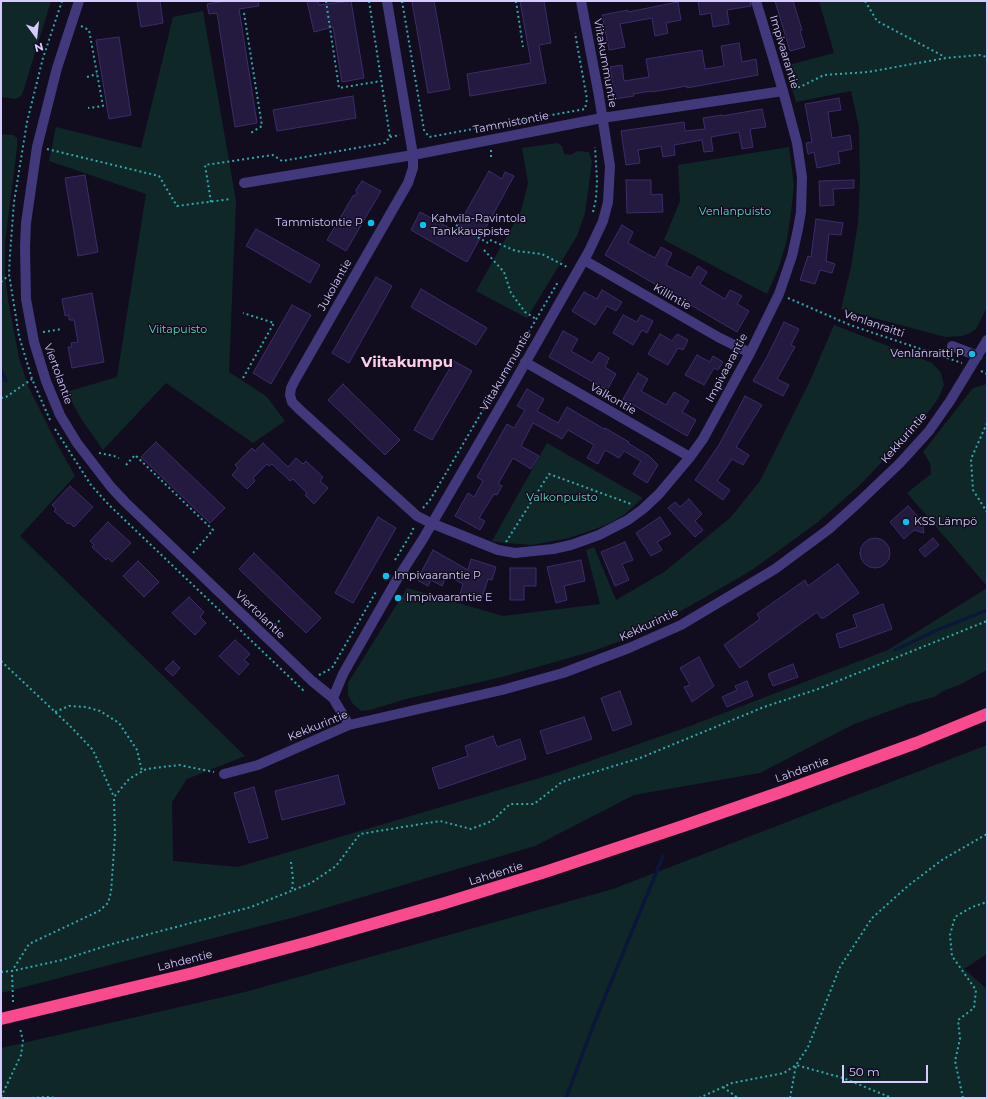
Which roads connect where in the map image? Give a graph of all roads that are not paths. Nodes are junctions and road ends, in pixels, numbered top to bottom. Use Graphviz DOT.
graph roads {
  1 [pos="79,1"];
  2 [pos="387,1"];
  3 [pos="756,1"];
  4 [pos="584,2"];
  5 [pos="783,91"];
  6 [pos="602,118"];
  7 [pos="413,155"];
  8 [pos="244,183"];
  9 [pos="584,260"];
  10 [pos="987,340"];
  11 [pos="952,346"];
  12 [pos="750,353"];
  13 [pos="978,356"];
  14 [pos="526,362"];
  15 [pos="690,457"];
  16 [pos="432,523"];
  17 [pos="333,698"];
  18 [pos="987,714"];
  19 [pos="348,725"];
  20 [pos="224,774"];
  21 [pos="1,1019"];
  1 -- 17 [label="street, Viertolantie"];
  2 -- 7 [label="street, Jukolantie"];
  3 -- 5 [label="street, Impivaarantie"];
  4 -- 6 [label="street, Viitakummuntie"];
  5 -- 6 [label="street, Tammistontie"];
  5 -- 12 [label="street, Impivaarantie"];
  6 -- 7 [label="street, Tammistontie"];
  6 -- 9 [label="street, Viitakummuntie"];
  7 -- 8 [label="street, Tammistontie"];
  7 -- 16 [label="street, Jukolantie"];
  9 -- 12 [label="street, Killintie"];
  9 -- 14 [label="street, Viitakummuntie"];
  10 -- 13 [label="street, Kekkurintie"];
  11 -- 13 [label="street"];
  12 -- 15 [label="street, Impivaarantie"];
  13 -- 19 [label="street, Kekkurintie"];
  14 -- 15 [label="street, Valkontie"];
  14 -- 16 [label="street, Viitakummuntie"];
  15 -- 16 [label="street, Impivaarantie"];
  16 -- 17 [label="street, Viitakummuntie"];
  17 -- 19 [label="street"];
  18 -- 21 [label="highway, Lahdentie"];
  19 -- 20 [label="street, Kekkurintie"];
}
